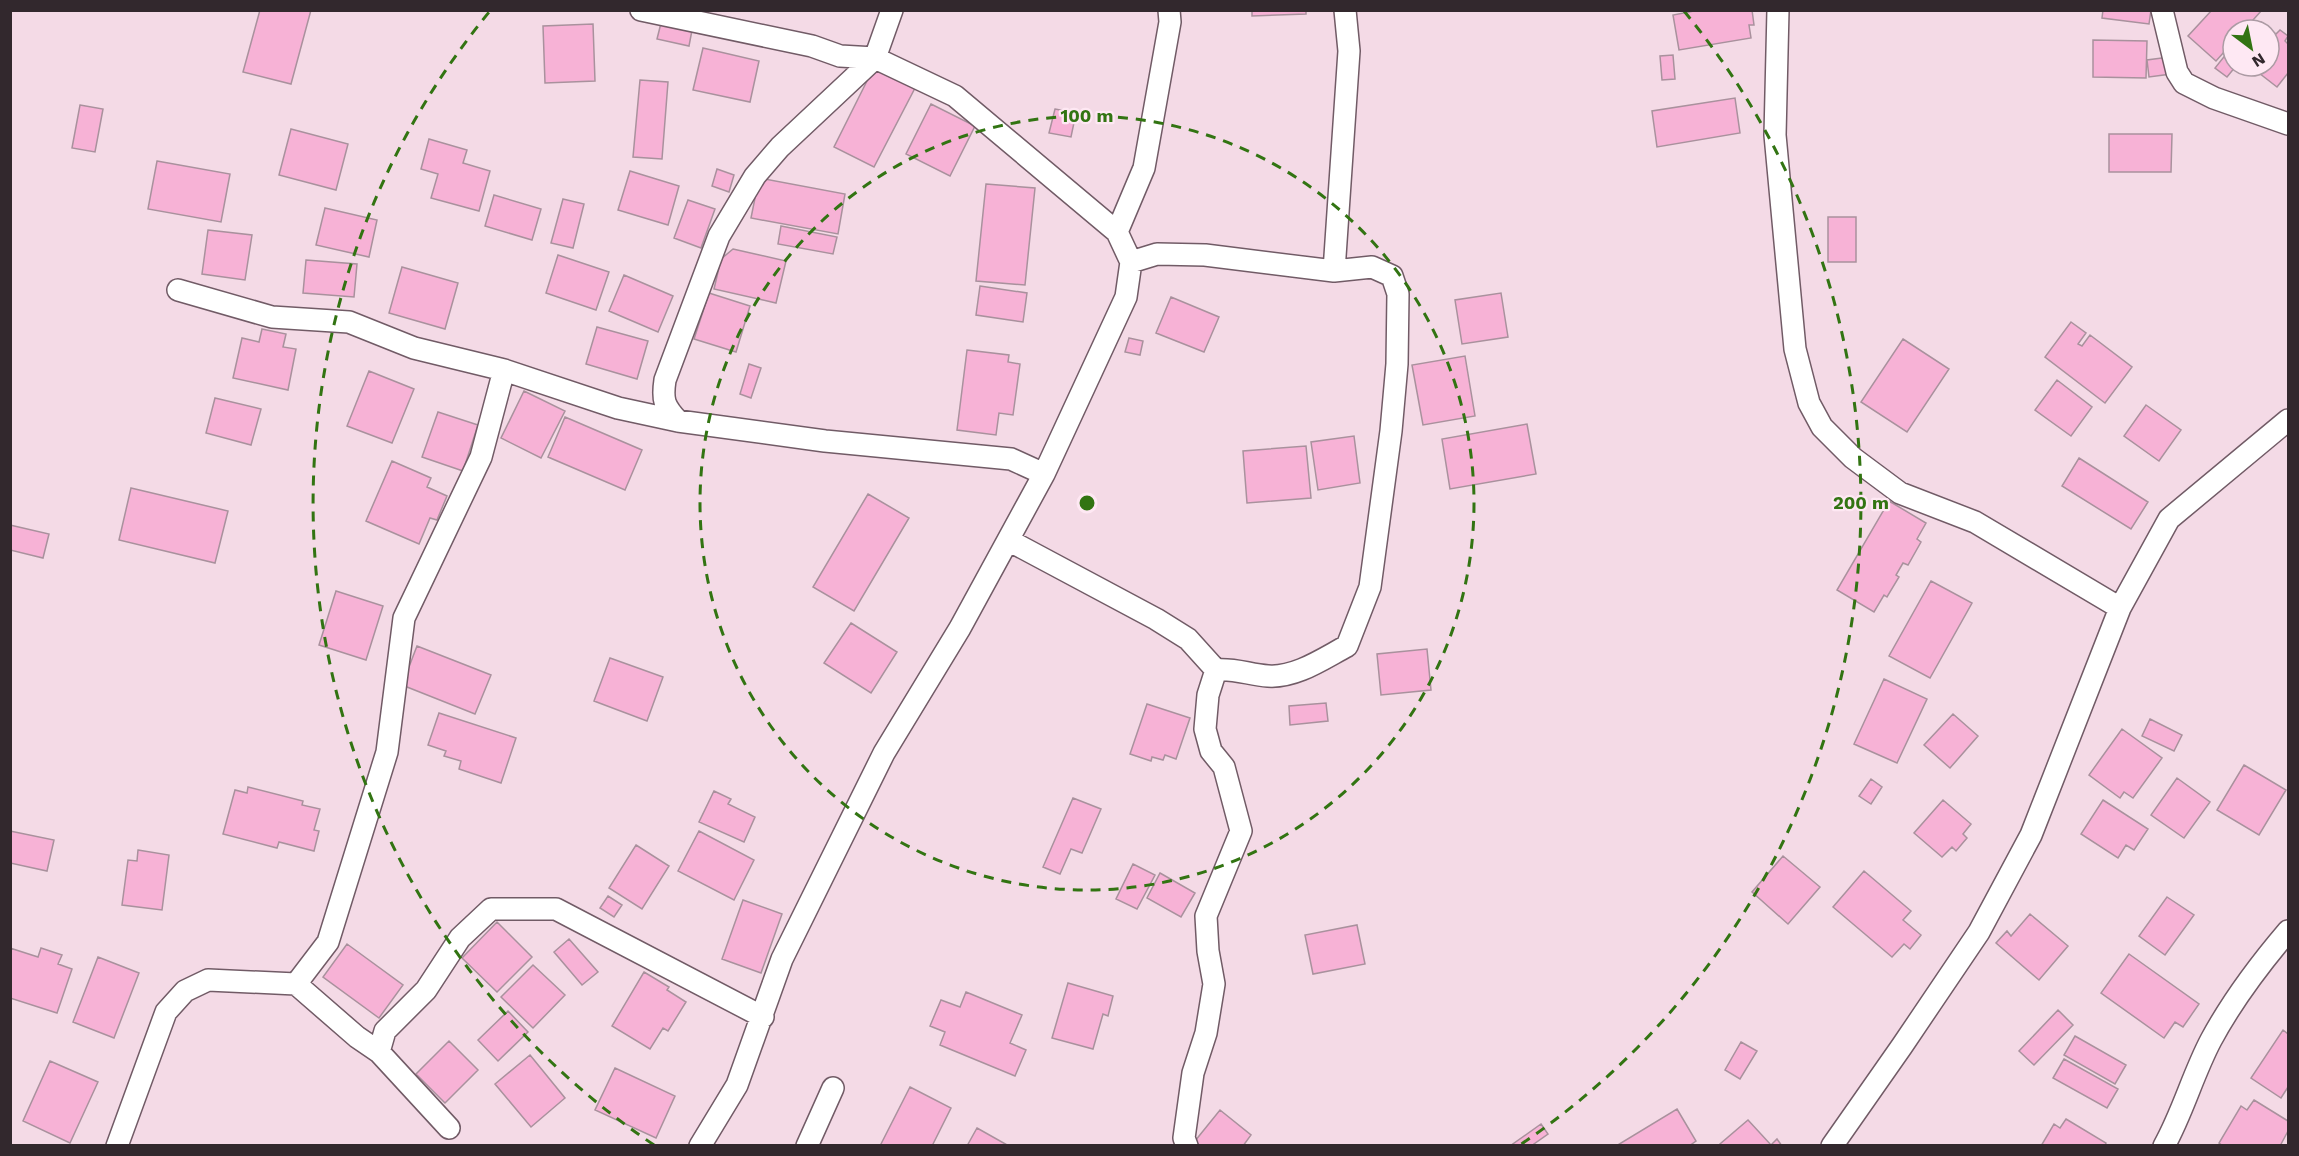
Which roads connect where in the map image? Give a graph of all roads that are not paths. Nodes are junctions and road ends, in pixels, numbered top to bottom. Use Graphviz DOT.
graph roads {
  1 [pos="641,10"];
  2 [pos="892,10"];
  3 [pos="1169,10"];
  4 [pos="1345,10"];
  5 [pos="1778,10"];
  6 [pos="2162,10"];
  7 [pos="875,58"];
  8 [pos="2289,124"];
  9 [pos="1117,232"];
  10 [pos="1131,262"];
  11 [pos="1334,271"];
  12 [pos="178,290"];
  13 [pos="504,370"];
  14 [pos="2289,420"];
  15 [pos="678,421"];
  16 [pos="1044,474"];
  17 [pos="1008,540"];
  18 [pos="2120,609"];
  19 [pos="1216,669"];
  20 [pos="2289,931"];
  21 [pos="296,984"];
  22 [pos="763,1017"];
  23 [pos="379,1052"];
  24 [pos="833,1088"];
  25 [pos="449,1128"];
  26 [pos="1840,1144"];
  27 [pos="117,1146"];
  28 [pos="700,1146"];
  29 [pos="807,1146"];
  30 [pos="1187,1146"];
  31 [pos="2164,1146"];
  1 -- 7 [label="street"];
  2 -- 7 [label="street"];
  3 -- 9 [label="street"];
  4 -- 11 [label="street"];
  5 -- 18 [label="street"];
  6 -- 8 [label="street"];
  7 -- 9 [label="street"];
  7 -- 15 [label="street"];
  9 -- 10 [label="street"];
  10 -- 11 [label="street"];
  10 -- 16 [label="street"];
  11 -- 19 [label="street"];
  12 -- 13 [label="street"];
  13 -- 15 [label="street"];
  13 -- 21 [label="street"];
  14 -- 18 [label="street"];
  15 -- 16 [label="street"];
  16 -- 17 [label="street"];
  17 -- 19 [label="street"];
  17 -- 22 [label="street"];
  18 -- 26 [label="street"];
  19 -- 30 [label="street"];
  20 -- 31 [label="street"];
  21 -- 23 [label="street"];
  21 -- 27 [label="street"];
  22 -- 23 [label="street"];
  22 -- 28 [label="street"];
  23 -- 25 [label="street"];
  24 -- 29 [label="street"];
}
